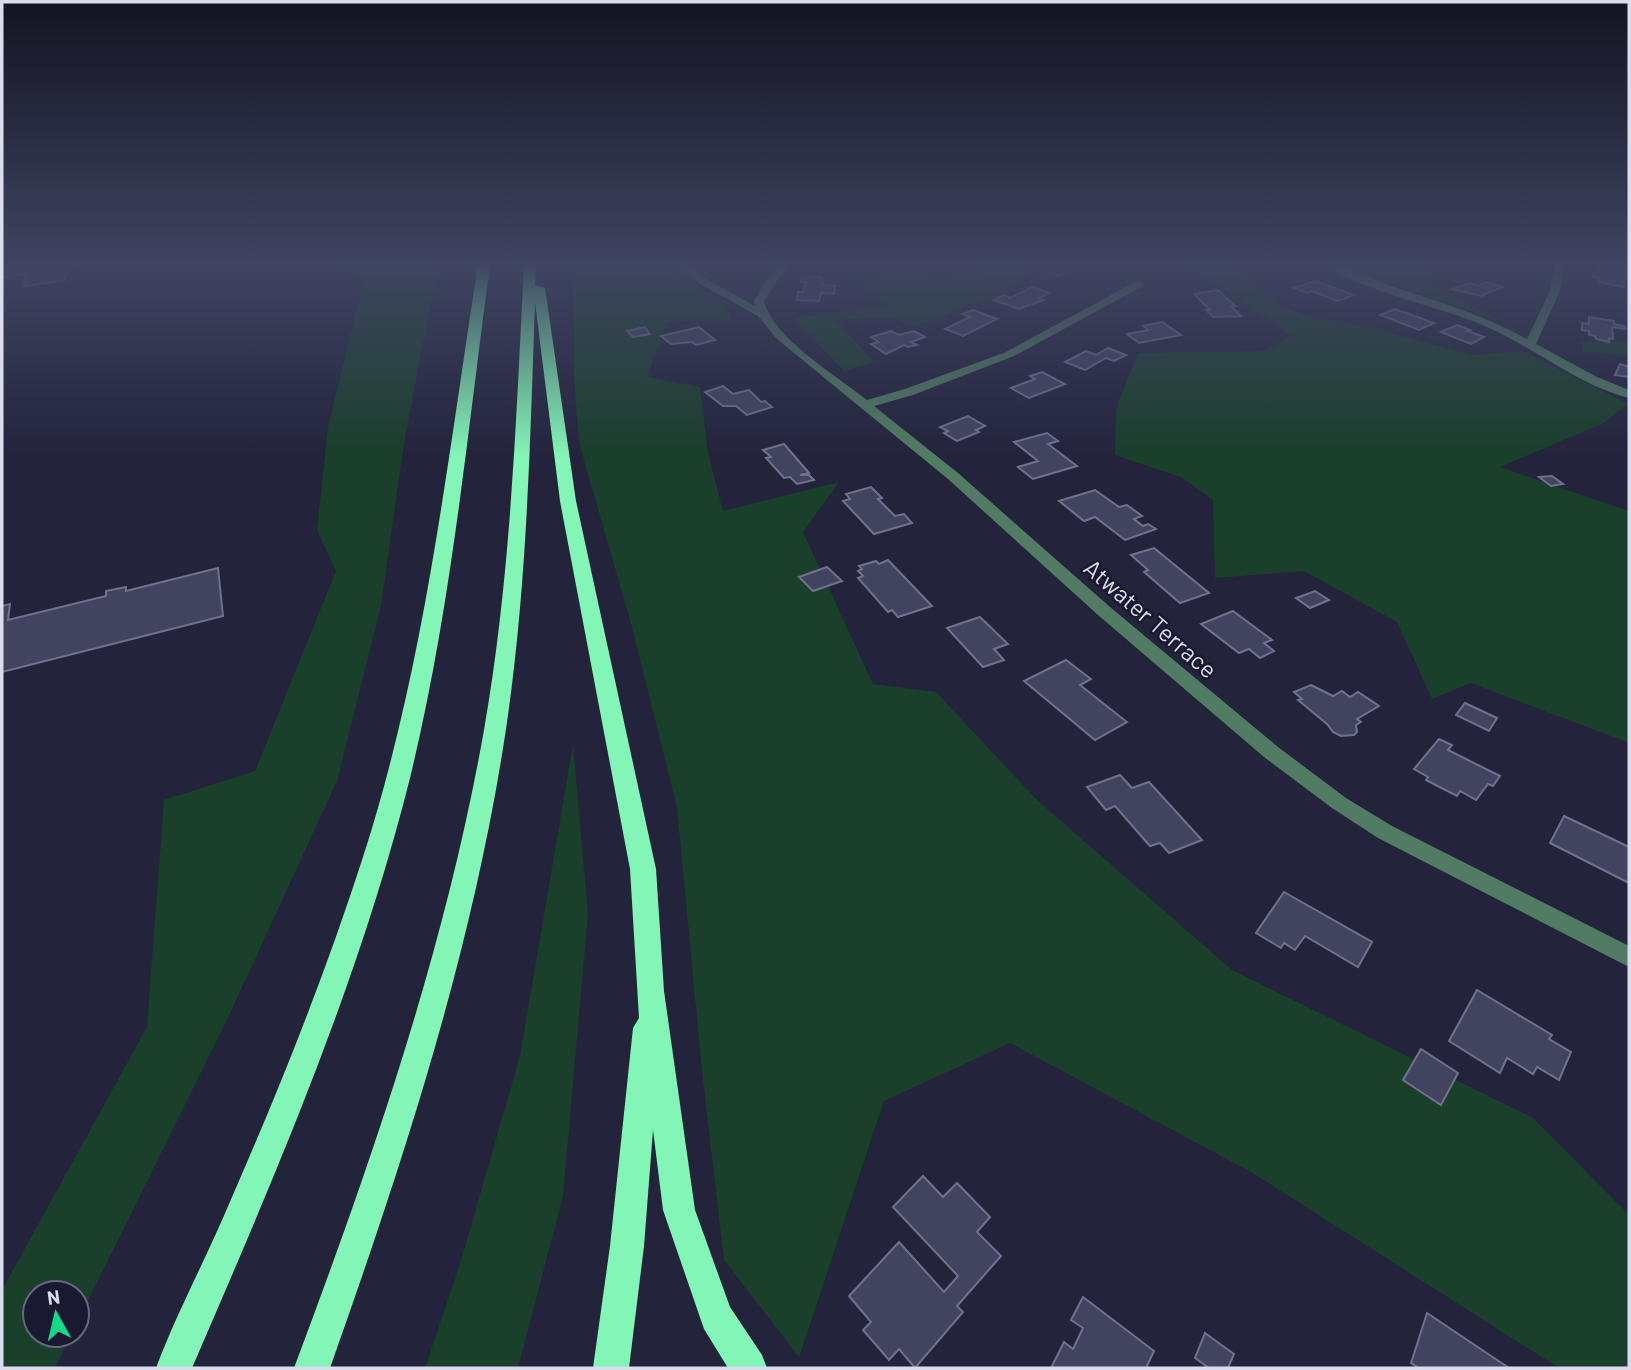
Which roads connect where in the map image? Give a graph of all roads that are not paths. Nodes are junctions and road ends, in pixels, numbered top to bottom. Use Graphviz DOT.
graph roads {
  1 [pos="475,328"];
  2 [pos="526,328"];
  3 [pos="545,328"];
  4 [pos="774,328"];
  5 [pos="1058,328"];
  6 [pos="1497,328"];
  7 [pos="1538,328"];
  8 [pos="1531,343"];
  9 [pos="1629,394"];
  10 [pos="866,404"];
  11 [pos="1629,957"];
  12 [pos="650,991"];
  13 [pos="174,1368"];
  14 [pos="312,1368"];
  15 [pos="611,1368"];
  16 [pos="749,1368"];
  1 -- 13 [label="highway"];
  2 -- 14 [label="highway"];
  3 -- 12 [label="highway"];
  4 -- 10 [label="street, Atwater Terrace"];
  5 -- 10 [label="street"];
  6 -- 8 [label="street"];
  7 -- 8 [label="street"];
  8 -- 9 [label="street"];
  10 -- 11 [label="street, Atwater Terrace"];
  12 -- 15 [label="highway"];
  12 -- 16 [label="highway"];
}
